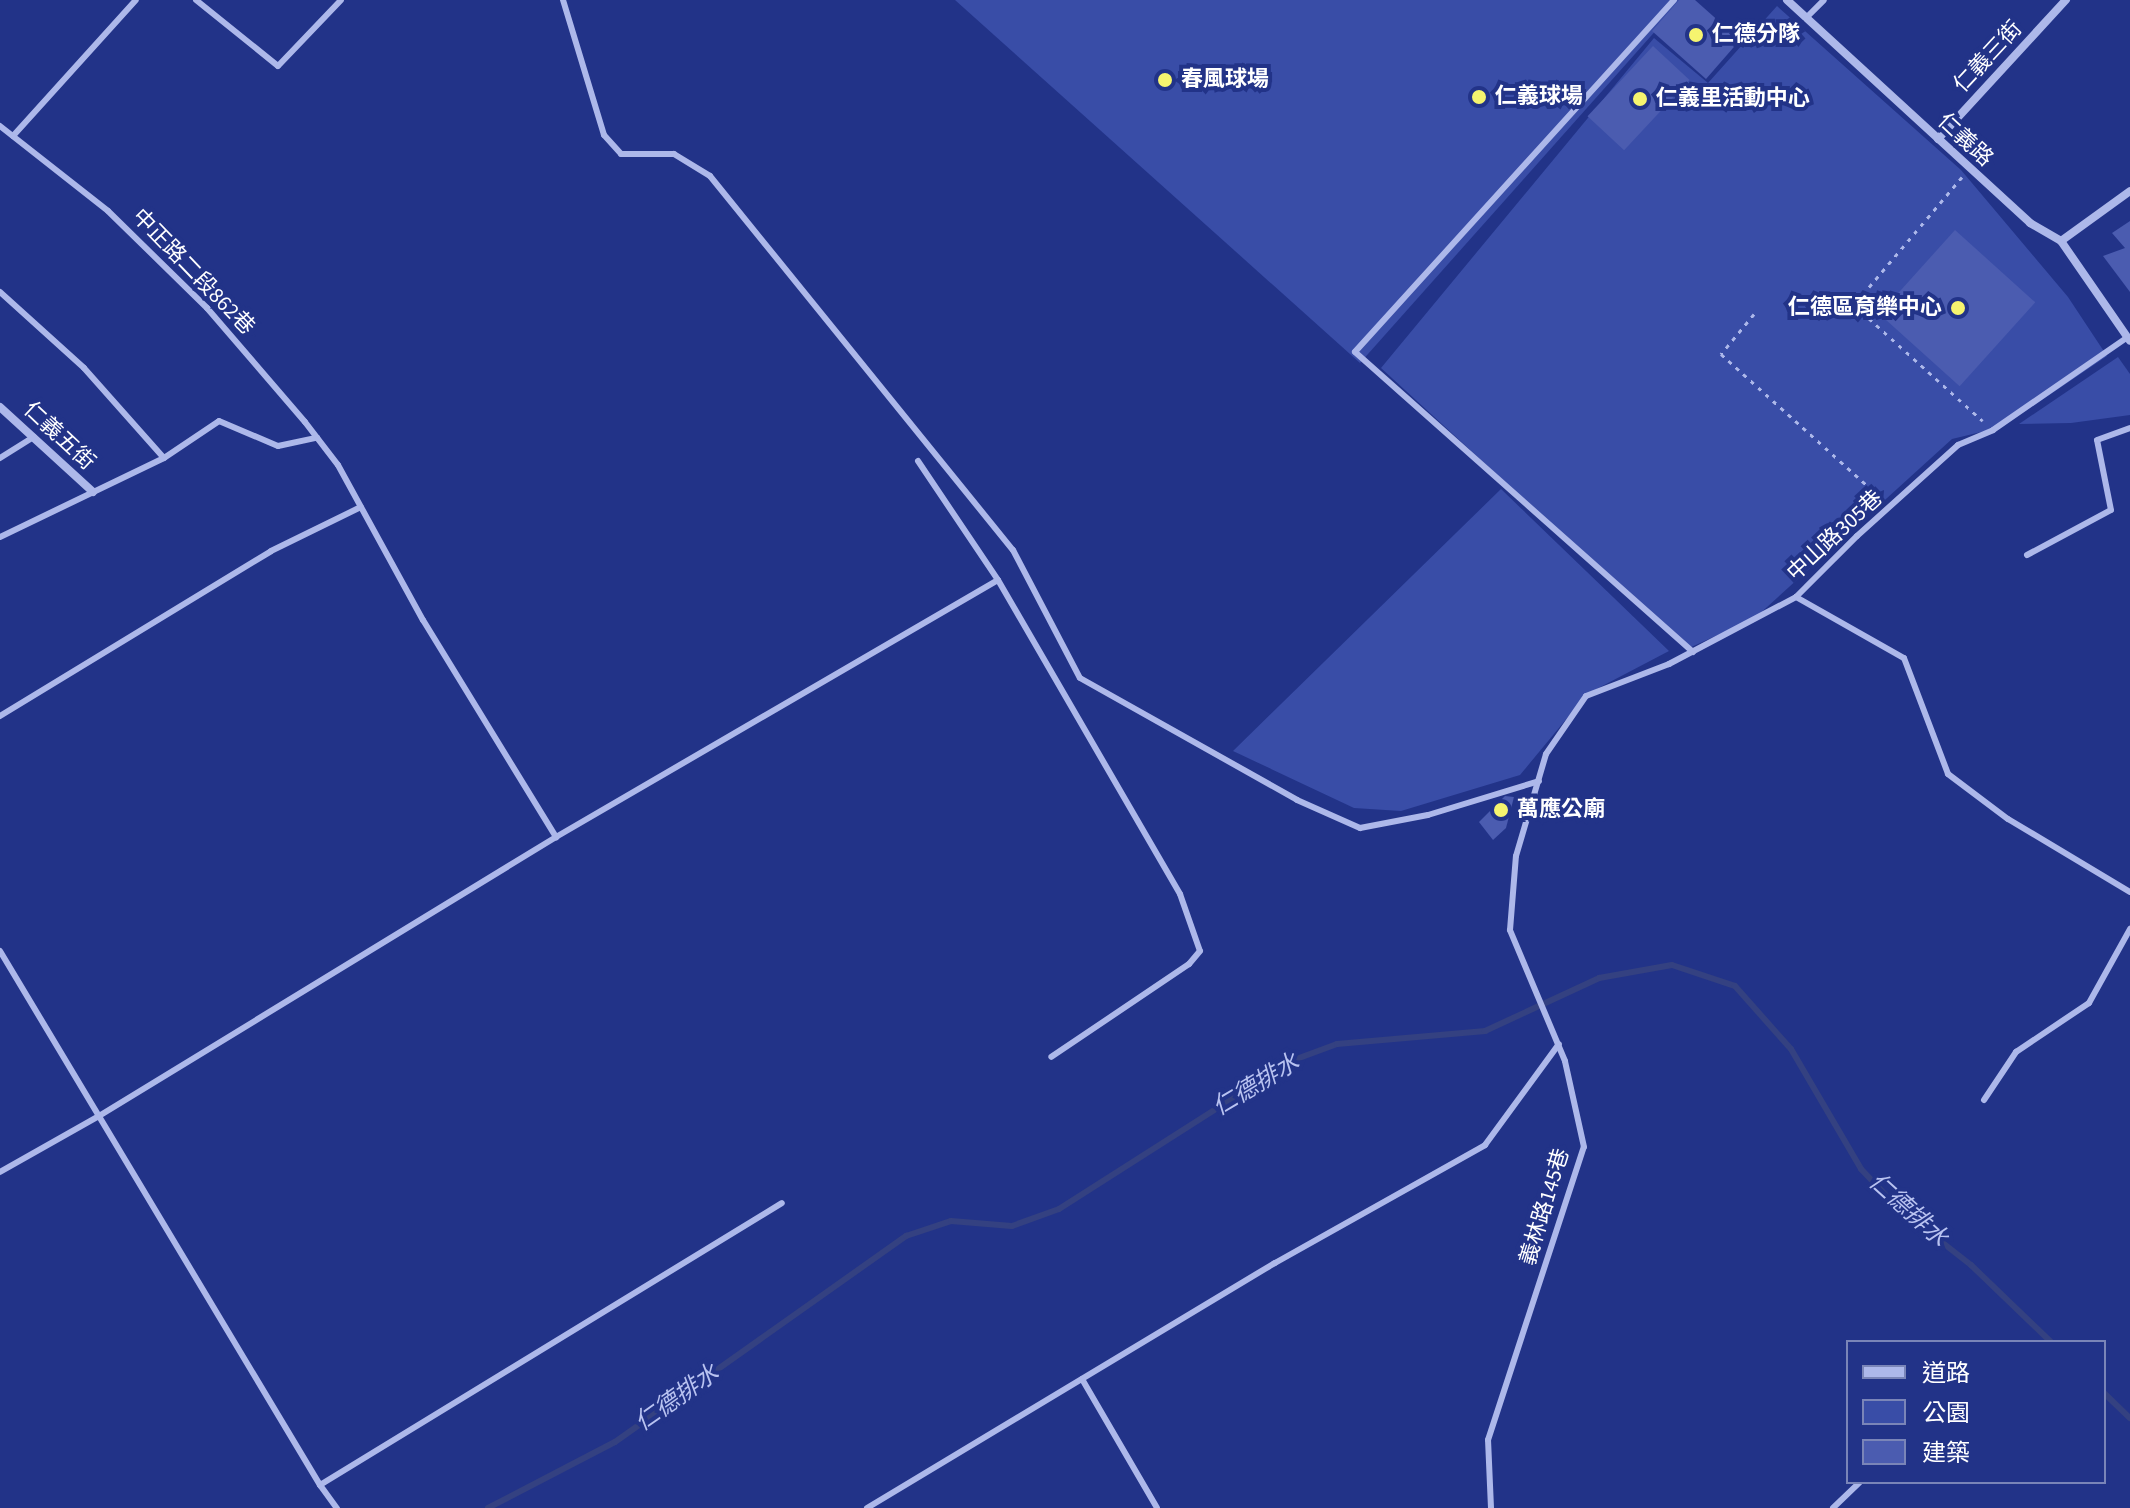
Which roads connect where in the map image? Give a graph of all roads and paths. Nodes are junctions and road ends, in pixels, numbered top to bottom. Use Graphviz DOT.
graph roads {
  1 [pos="136,0"];
  2 [pos="196,0"];
  3 [pos="341,0"];
  4 [pos="563,0"];
  5 [pos="1674,0"];
  6 [pos="1787,0"];
  7 [pos="1824,0"];
  8 [pos="2066,0"];
  9 [pos="1806,18"];
  10 [pos="0,126"];
  11 [pos="13,136"];
  12 [pos="1938,139"];
  13 [pos="1970,168"];
  14 [pos="2130,191"];
  15 [pos="2061,241"];
  16 [pos="0,292"];
  17 [pos="1754,314"];
  18 [pos="2129,339"];
  19 [pos="0,407"];
  20 [pos="2130,428"];
  21 [pos="1993,430"];
  22 [pos="34,437"];
  23 [pos="317,438"];
  24 [pos="0,458"];
  25 [pos="164,458"];
  26 [pos="918,461"];
  27 [pos="93,492"];
  28 [pos="361,507"];
  29 [pos="1892,508"];
  30 [pos="0,537"];
  31 [pos="2027,555"];
  32 [pos="998,580"];
  33 [pos="1796,597"];
  34 [pos="1693,652"];
  35 [pos="0,716"];
  36 [pos="1539,781"];
  37 [pos="556,837"];
  38 [pos="2130,892"];
  39 [pos="2130,929"];
  40 [pos="0,951"];
  41 [pos="1559,1044"];
  42 [pos="1051,1057"];
  43 [pos="1984,1100"];
  44 [pos="99,1116"];
  45 [pos="0,1172"];
  46 [pos="782,1203"];
  47 [pos="1082,1379"];
  48 [pos="1858,1484"];
  49 [pos="320,1485"];
  50 [pos="337,1508"];
  51 [pos="867,1508"];
  52 [pos="1157,1508"];
  53 [pos="1491,1508"];
  54 [pos="1833,1508"];
  1 -- 11 [label="lane"];
  2 -- 3 [label="lane"];
  4 -- 36 [label="lane"];
  5 -- 34 [label="lane"];
  6 -- 9 [label="street, 仁義路"];
  7 -- 9 [label="lane"];
  8 -- 12 [label="street, 仁義三街"];
  9 -- 12 [label="street, 仁義路"];
  10 -- 11 [label="lane, 中正路二段862巷"];
  11 -- 23 [label="lane, 中正路二段862巷"];
  12 -- 13 [label="street, 仁義路"];
  13 -- 15 [label="street, 仁義路"];
  13 -- 21 [label="path"];
  14 -- 15 [label="street"];
  15 -- 18 [label="street"];
  16 -- 25 [label="lane"];
  17 -- 29 [label="path"];
  18 -- 21 [label="lane, 中山路305巷"];
  19 -- 22 [label="street, 仁義五街"];
  20 -- 31 [label="lane"];
  21 -- 29 [label="lane, 中山路305巷"];
  22 -- 24 [label="lane"];
  22 -- 27 [label="street, 仁義五街"];
  23 -- 25 [label="lane"];
  23 -- 28 [label="lane, 中正路二段862巷"];
  25 -- 27 [label="lane"];
  26 -- 32 [label="lane"];
  27 -- 30 [label="lane"];
  28 -- 35 [label="lane"];
  28 -- 37 [label="lane, 中正路二段862巷"];
  29 -- 33 [label="lane, 中山路305巷"];
  32 -- 37 [label="lane"];
  32 -- 42 [label="lane"];
  33 -- 34 [label="lane, 中山路305巷"];
  33 -- 38 [label="lane"];
  34 -- 36 [label="lane, 中山路305巷"];
  36 -- 41 [label="lane, 義林路145巷"];
  37 -- 44 [label="lane"];
  39 -- 43 [label="lane"];
  40 -- 44 [label="lane"];
  41 -- 47 [label="lane"];
  41 -- 53 [label="lane, 義林路145巷"];
  44 -- 45 [label="lane"];
  44 -- 49 [label="lane"];
  46 -- 49 [label="lane"];
  47 -- 51 [label="lane"];
  47 -- 52 [label="lane"];
  48 -- 54 [label="lane"];
  49 -- 50 [label="lane"];
}
